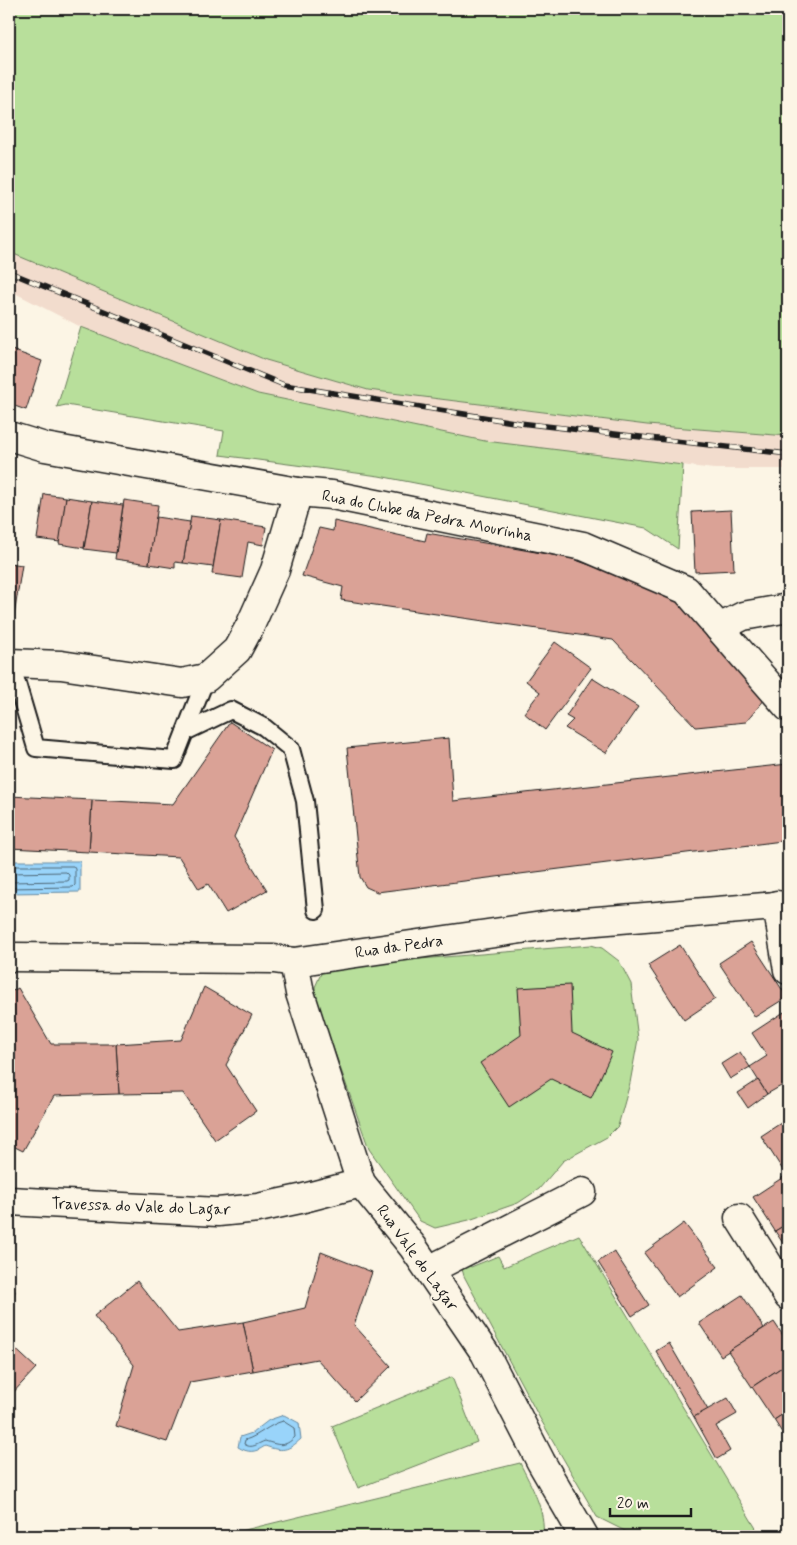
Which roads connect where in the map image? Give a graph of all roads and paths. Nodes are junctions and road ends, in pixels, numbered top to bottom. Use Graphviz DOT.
graph roads {
  1 [pos="9,436"];
  2 [pos="298,492"];
  3 [pos="788,608"];
  4 [pos="719,628"];
  5 [pos="10,663"];
  6 [pos="206,678"];
  7 [pos="788,707"];
  8 [pos="185,732"];
  9 [pos="783,905"];
  10 [pos="316,910"];
  11 [pos="9,957"];
  12 [pos="294,962"];
  13 [pos="788,970"];
  14 [pos="361,1183"];
  15 [pos="582,1192"];
  16 [pos="9,1201"];
  17 [pos="739,1218"];
  18 [pos="430,1270"];
  19 [pos="788,1296"];
  20 [pos="584,1536"];
  1 -- 2 [label="street, Rua do Clube da Pedra Mourinha"];
  2 -- 4 [label="street, Rua do Clube da Pedra Mourinha"];
  2 -- 6 [label="street"];
  3 -- 4 [label="street"];
  4 -- 7 [label="street, Rua do Clube da Pedra Mourinha"];
  5 -- 6 [label="street"];
  5 -- 8 [label="lane"];
  6 -- 8 [label="lane"];
  8 -- 10 [label="lane"];
  9 -- 12 [label="street, Rua da Pedra"];
  9 -- 13 [label="street"];
  11 -- 12 [label="street, Rua da Pedra"];
  12 -- 14 [label="street, Rua Vale do Lagar"];
  14 -- 16 [label="street, Travessa do Vale do Lagar"];
  14 -- 18 [label="street, Rua Vale do Lagar"];
  15 -- 18 [label="street"];
  17 -- 19 [label="street"];
  18 -- 20 [label="street, Rua Vale do Lagar"];
}
